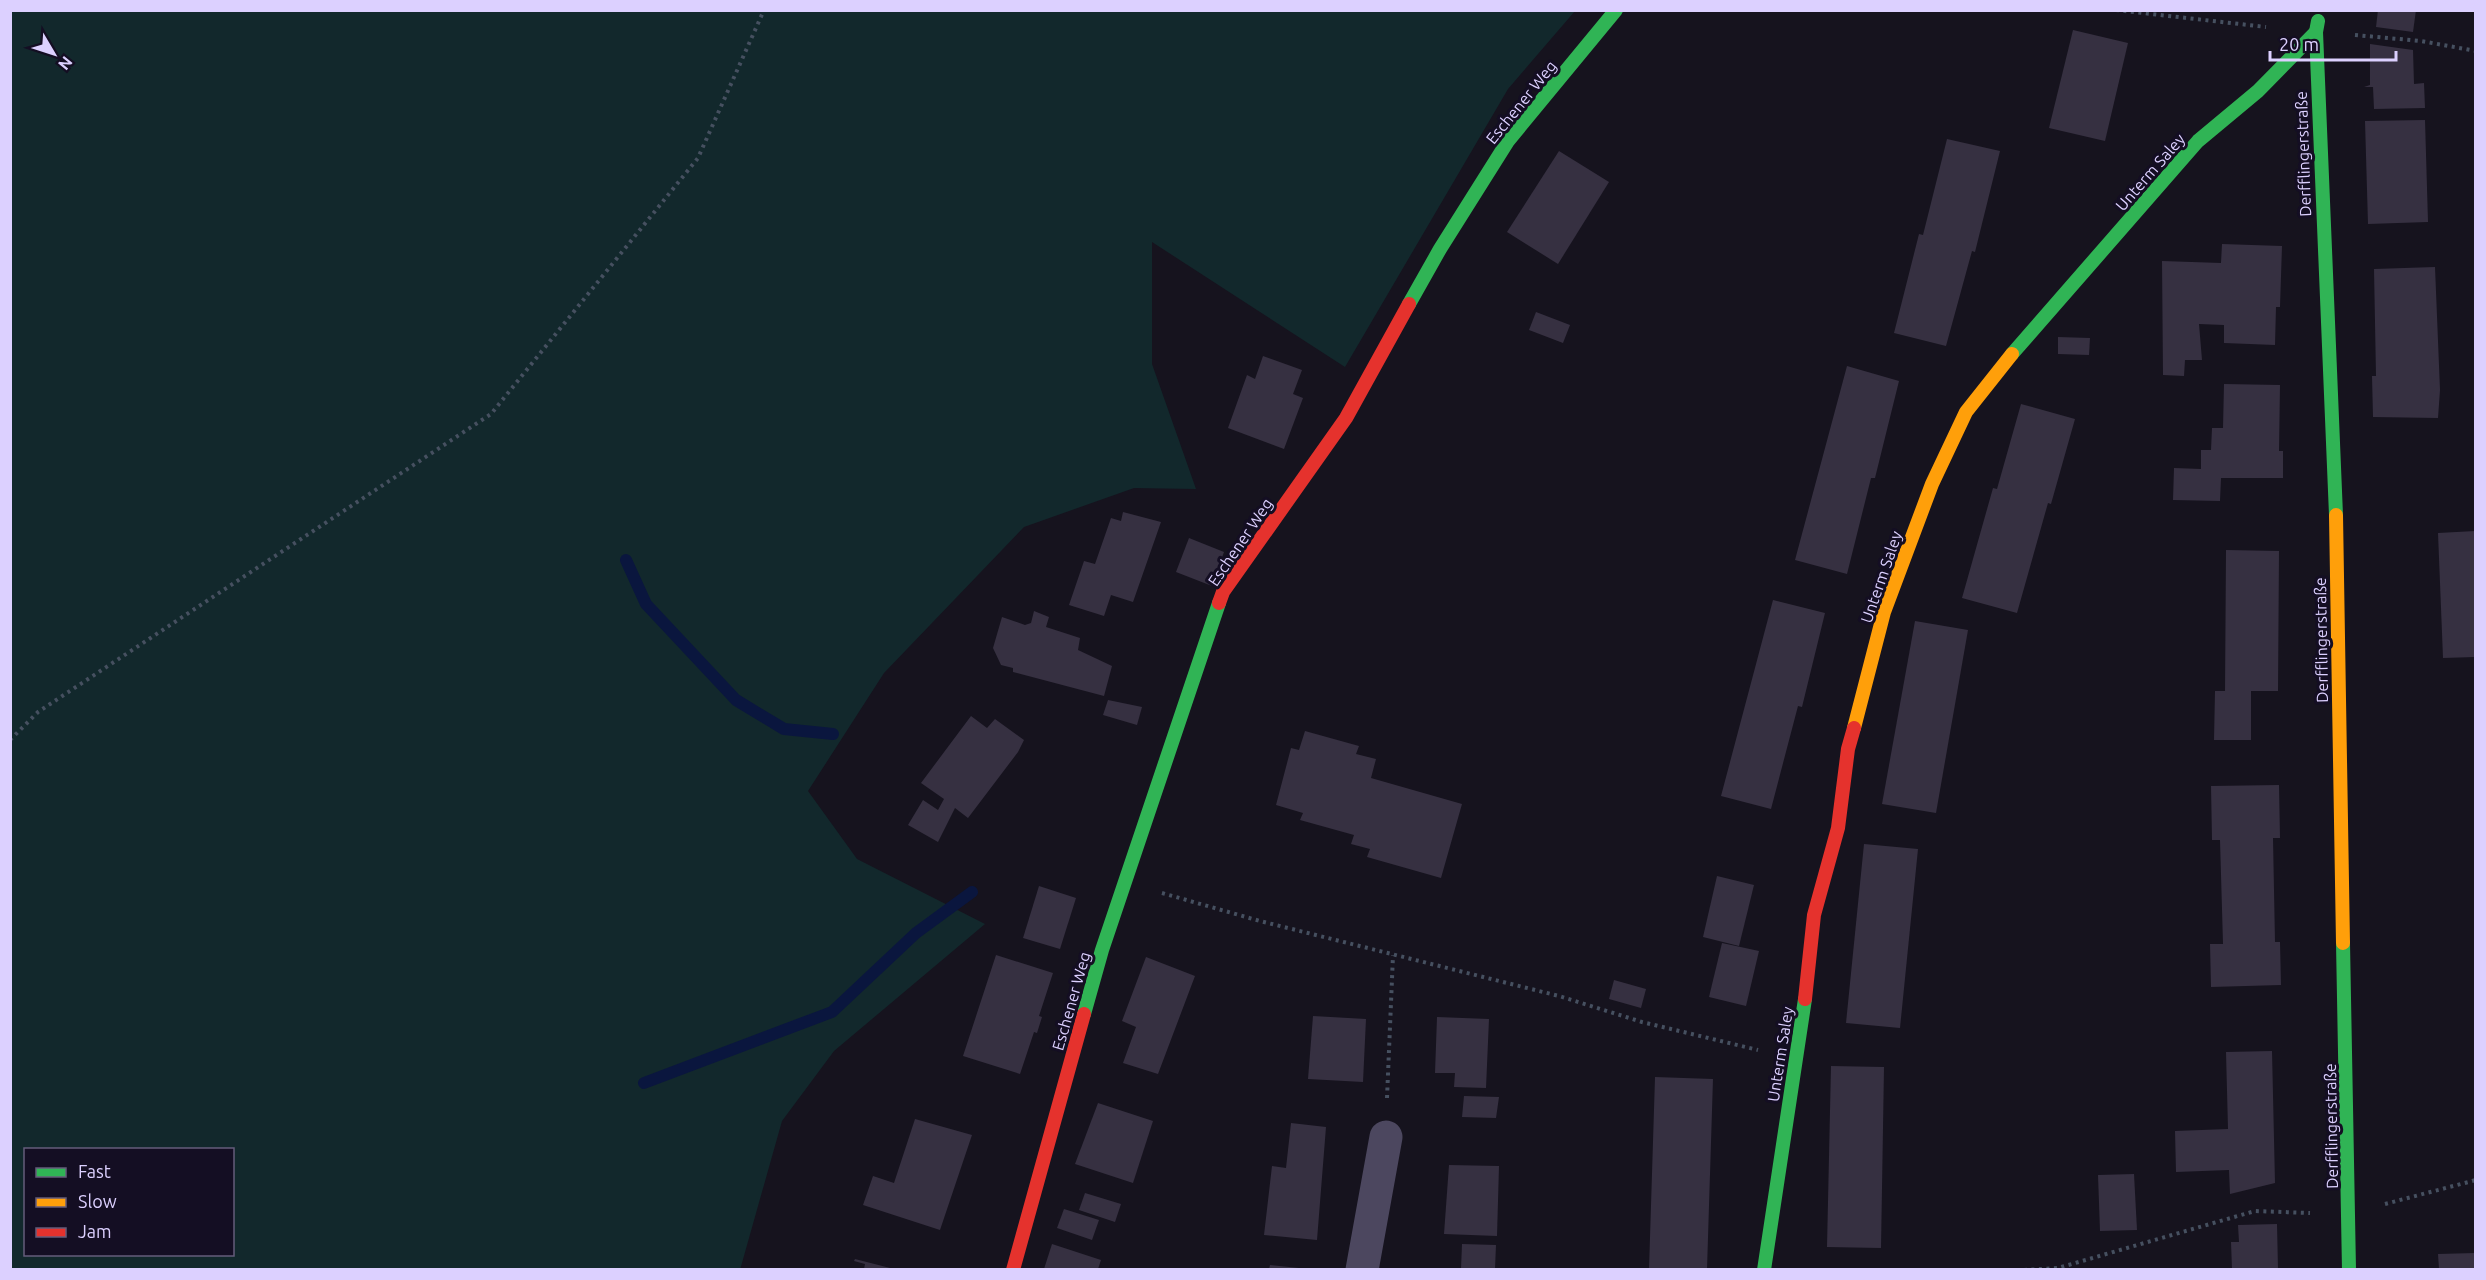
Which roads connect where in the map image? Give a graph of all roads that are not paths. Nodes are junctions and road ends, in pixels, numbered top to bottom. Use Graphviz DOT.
graph roads {
  1 [pos="1616,10"];
  2 [pos="2320,10"];
  3 [pos="2316,32"];
  4 [pos="1386,1137"];
  5 [pos="1013,1269"];
  6 [pos="1362,1269"];
  7 [pos="1764,1269"];
  8 [pos="2349,1269"];
  1 -- 5 [label="street, Eschener Weg"];
  2 -- 3 [label="street, Derfflingerstraße"];
  3 -- 7 [label="street, Unterm Saley"];
  3 -- 8 [label="street, Derfflingerstraße"];
  4 -- 6 [label="street"];
}
